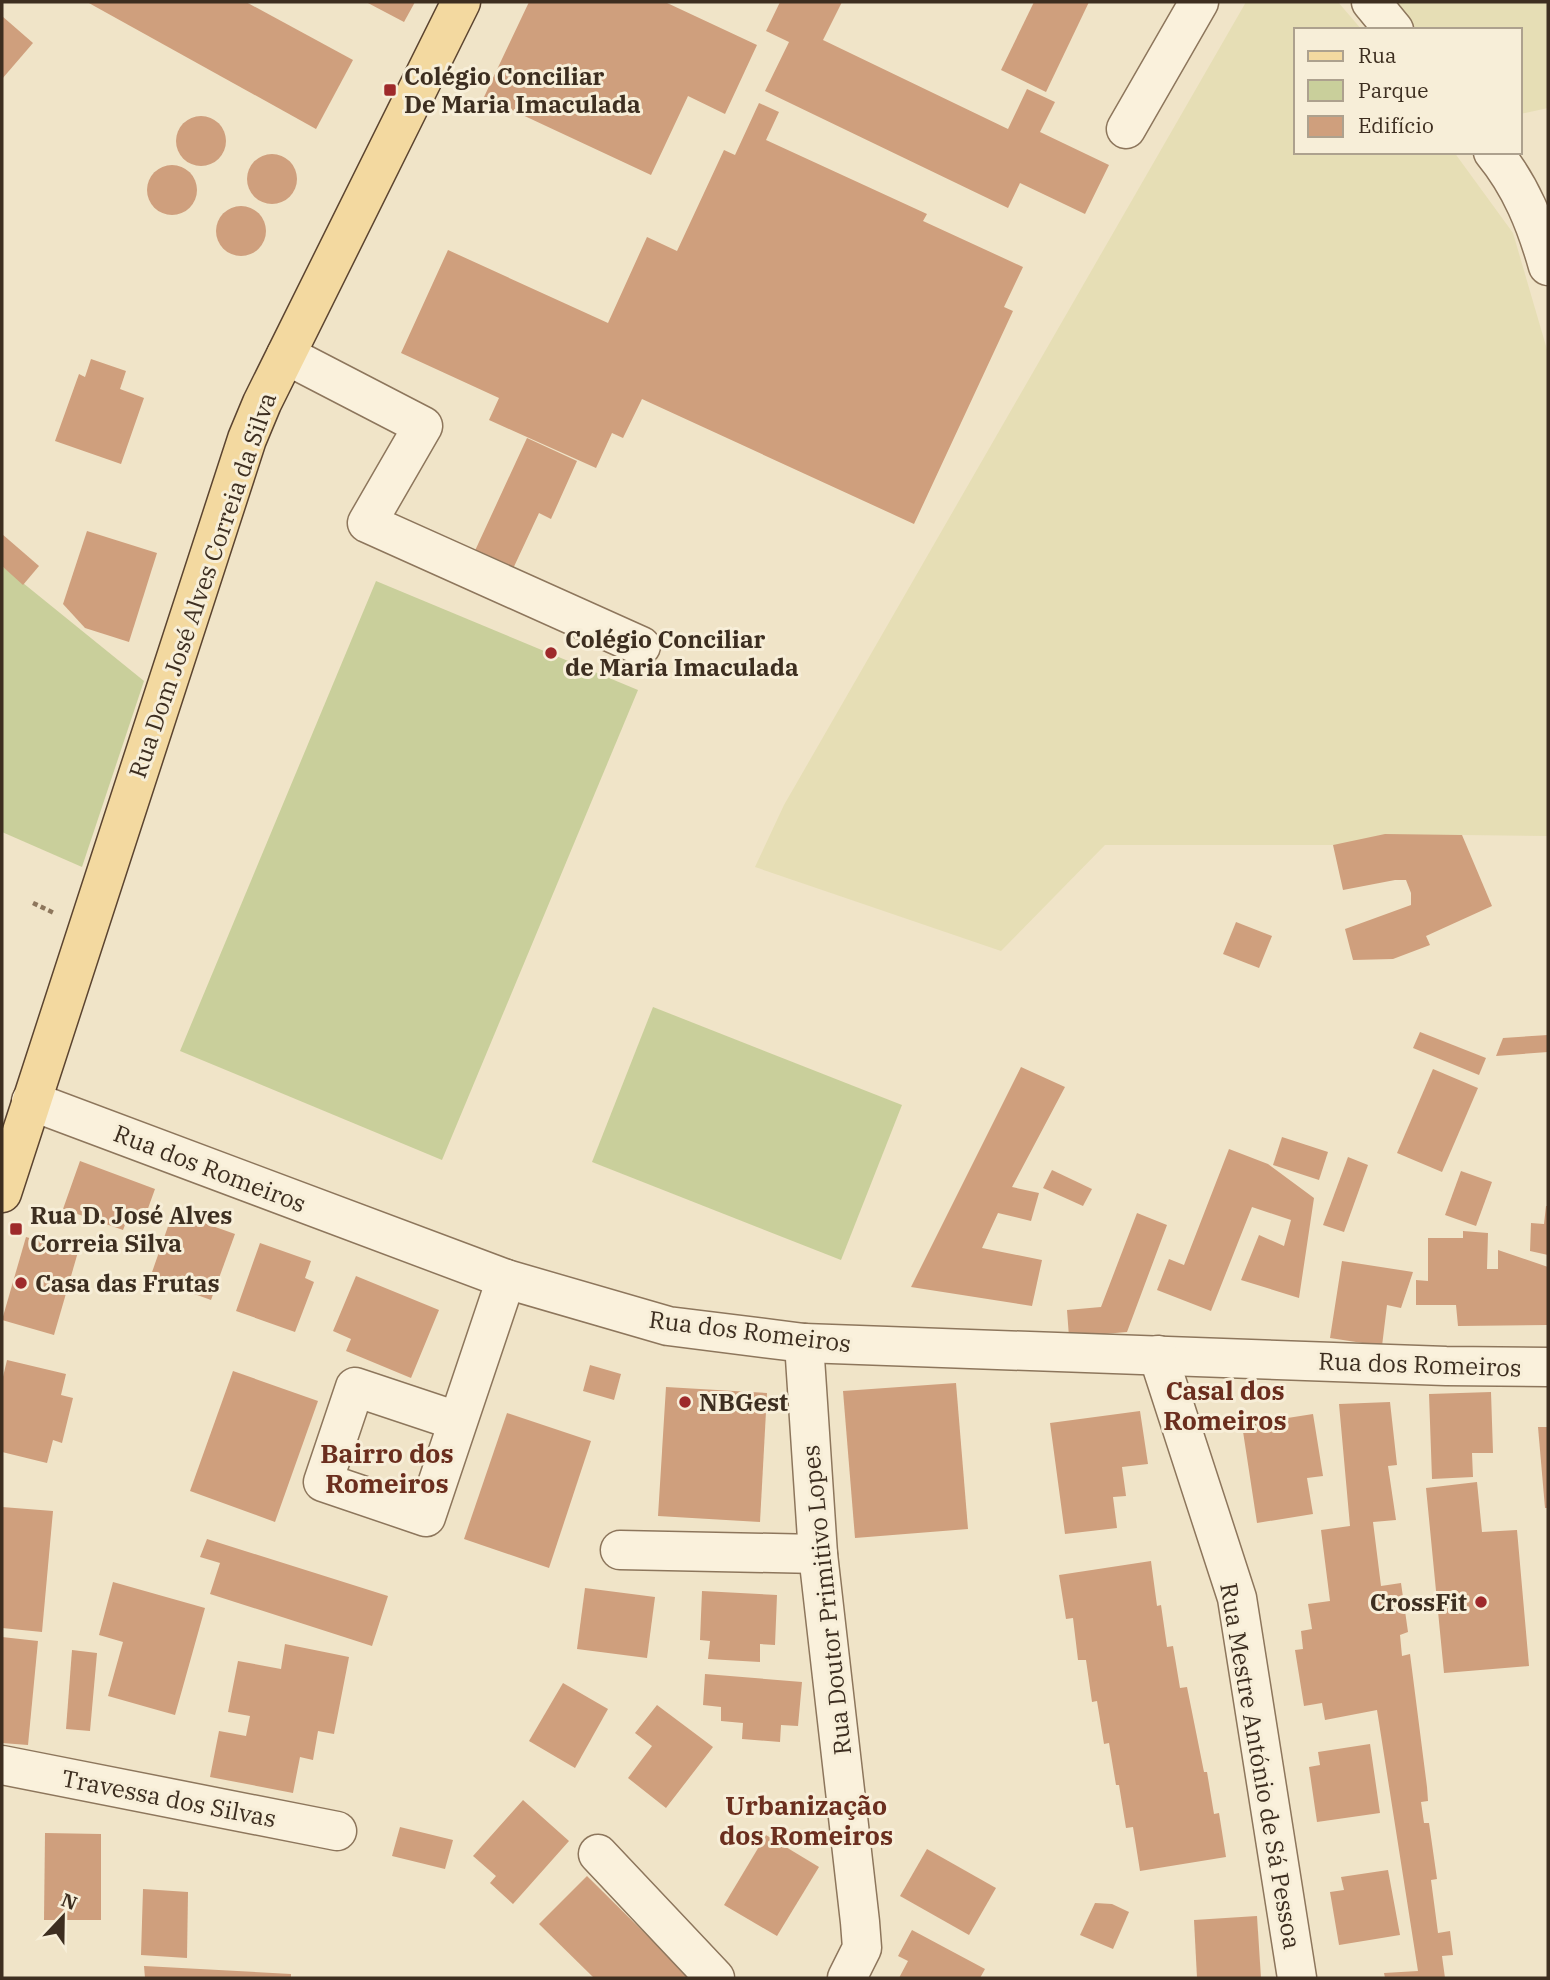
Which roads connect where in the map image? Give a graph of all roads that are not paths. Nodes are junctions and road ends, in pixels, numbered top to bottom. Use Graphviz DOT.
graph roads {
  1 [pos="461,2"];
  2 [pos="1199,2"];
  3 [pos="1371,2"];
  4 [pos="1392,28"];
  5 [pos="1126,129"];
  6 [pos="1495,154"];
  7 [pos="1548,266"];
  8 [pos="286,355"];
  9 [pos="641,646"];
  10 [pos="19,1113"];
  11 [pos="2,1193"];
  12 [pos="506,1279"];
  13 [pos="804,1343"];
  14 [pos="1158,1355"];
  15 [pos="1548,1367"];
  16 [pos="457,1421"];
  17 [pos="620,1550"];
  18 [pos="818,1554"];
  19 [pos="2,1765"];
  20 [pos="337,1832"];
  21 [pos="598,1854"];
  22 [pos="715,1978"];
  23 [pos="847,1978"];
  24 [pos="1297,1978"];
  1 -- 8 [label="main road, Rua Dom José Alves Correia da Silva"];
  2 -- 5 [label="street"];
  3 -- 4 [label="street"];
  6 -- 7 [label="street"];
  8 -- 9 [label="street"];
  8 -- 10 [label="main road, Rua Dom José Alves Correia da Silva"];
  10 -- 11 [label="main road, Rua Dom José Alves Correia da Silva"];
  10 -- 12 [label="street, Rua dos Romeiros"];
  12 -- 13 [label="street, Rua dos Romeiros"];
  12 -- 16 [label="street"];
  13 -- 14 [label="street, Rua dos Romeiros"];
  13 -- 18 [label="street, Rua Doutor Primitivo Lopes"];
  14 -- 15 [label="street, Rua dos Romeiros"];
  14 -- 24 [label="street, Rua Mestre António de Sá Pessoa"];
  17 -- 18 [label="street"];
  18 -- 23 [label="street, Rua Doutor Primitivo Lopes"];
  19 -- 20 [label="street, Travessa dos Silvas"];
  21 -- 22 [label="street"];
}
